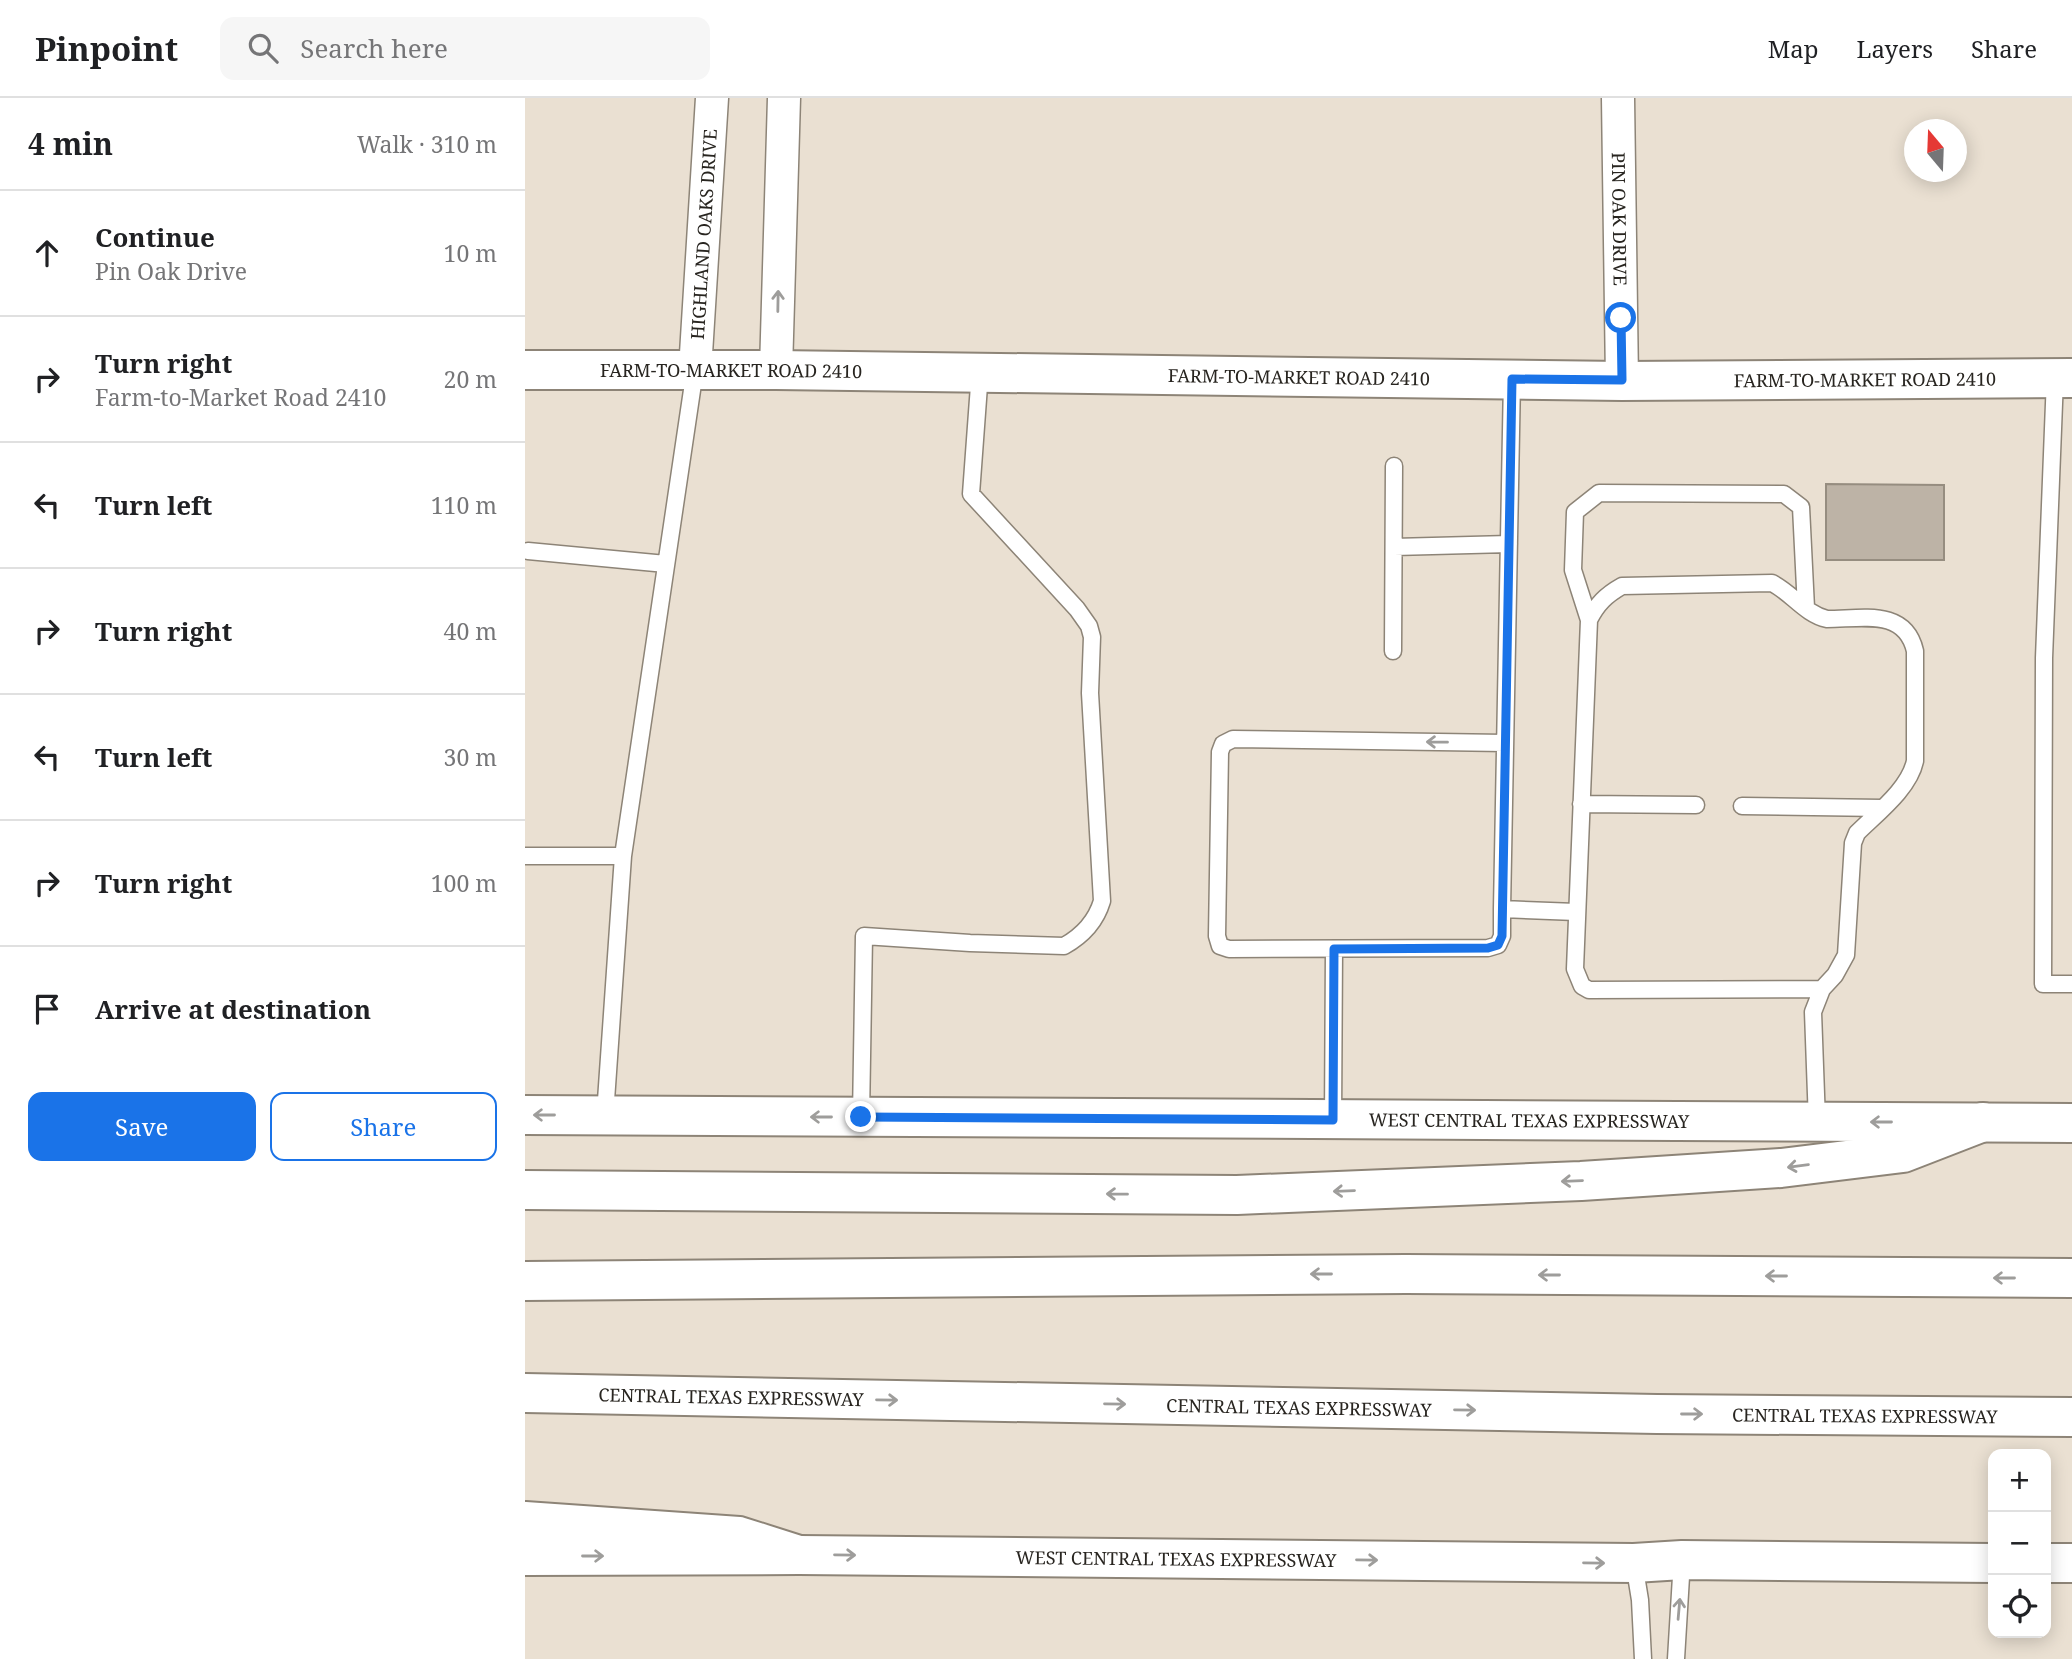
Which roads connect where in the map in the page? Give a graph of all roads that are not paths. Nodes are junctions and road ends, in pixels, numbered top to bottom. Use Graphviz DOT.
graph roads {
  1 [pos="712,98"];
  2 [pos="784,98"];
  3 [pos="1618,98"];
  4 [pos="525,370"];
  5 [pos="695,370"];
  6 [pos="776,370"];
  7 [pos="980,372"];
  8 [pos="2064,378"];
  9 [pos="1512,379"];
  10 [pos="1622,380"];
  11 [pos="1394,466"];
  12 [pos="1509,544"];
  13 [pos="1394,547"];
  14 [pos="528,551"];
  15 [pos="666,564"];
  16 [pos="1806,608"];
  17 [pos="1589,621"];
  18 [pos="1394,651"];
  19 [pos="1505,743"];
  20 [pos="1581,804"];
  21 [pos="1696,805"];
  22 [pos="1742,806"];
  23 [pos="1882,808"];
  24 [pos="525,856"];
  25 [pos="623,856"];
  26 [pos="1502,909"];
  27 [pos="1576,912"];
  28 [pos="1334,949"];
  29 [pos="2072,984"];
  30 [pos="1822,989"];
  31 [pos="525,1115"];
  32 [pos="605,1115"];
  33 [pos="861,1117"];
  34 [pos="1333,1120"];
  35 [pos="1817,1122"];
  36 [pos="1983,1122"];
  37 [pos="2072,1123"];
  38 [pos="525,1190"];
  39 [pos="2072,1278"];
  40 [pos="525,1281"];
  41 [pos="525,1393"];
  42 [pos="2072,1417"];
  43 [pos="525,1521"];
  44 [pos="799,1555"];
  45 [pos="525,1556"];
  46 [pos="1682,1560"];
  47 [pos="1634,1563"];
  48 [pos="1988,1563"];
  49 [pos="2051,1563"];
  50 [pos="2072,1563"];
  51 [pos="1643,1659"];
  52 [pos="1676,1659"];
  1 -- 5 [label="street, HIGHLAND OAKS DRIVE"];
  6 -- 2 [label="street, one-way"];
  3 -- 10 [label="street, PIN OAK DRIVE"];
  4 -- 5 [label="main road, FARM-TO-MARKET ROAD 2410"];
  5 -- 6 [label="main road, FARM-TO-MARKET ROAD 2410"];
  5 -- 15 [label="lane"];
  6 -- 7 [label="main road, FARM-TO-MARKET ROAD 2410"];
  7 -- 9 [label="main road, FARM-TO-MARKET ROAD 2410"];
  7 -- 33 [label="lane"];
  8 -- 10 [label="main road, FARM-TO-MARKET ROAD 2410"];
  8 -- 29 [label="lane"];
  9 -- 10 [label="main road, FARM-TO-MARKET ROAD 2410"];
  9 -- 12 [label="lane"];
  11 -- 13 [label="lane"];
  12 -- 13 [label="lane"];
  12 -- 19 [label="lane"];
  13 -- 18 [label="lane"];
  14 -- 15 [label="lane"];
  15 -- 25 [label="lane"];
  16 -- 17 [label="lane"];
  16 -- 17 [label="lane"];
  16 -- 23 [label="lane"];
  17 -- 20 [label="lane"];
  19 -- 26 [label="lane"];
  19 -- 28 [label="lane, one-way"];
  20 -- 21 [label="lane"];
  20 -- 27 [label="lane"];
  22 -- 23 [label="lane"];
  23 -- 30 [label="lane"];
  24 -- 25 [label="lane"];
  25 -- 32 [label="lane"];
  26 -- 27 [label="lane"];
  26 -- 28 [label="lane"];
  27 -- 30 [label="lane"];
  28 -- 34 [label="lane"];
  30 -- 35 [label="lane"];
  32 -- 31 [label="main road, WEST CENTRAL TEXAS EXPRESSWAY, one-way"];
  33 -- 32 [label="main road, WEST CENTRAL TEXAS EXPRESSWAY, one-way"];
  33 -- 34 [label="main road, WEST CENTRAL TEXAS EXPRESSWAY"];
  34 -- 35 [label="main road, WEST CENTRAL TEXAS EXPRESSWAY"];
  36 -- 35 [label="main road, WEST CENTRAL TEXAS EXPRESSWAY, one-way"];
  36 -- 37 [label="main road, WEST CENTRAL TEXAS EXPRESSWAY"];
  36 -- 38 [label="main road, one-way"];
  39 -- 40 [label="main road, one-way"];
  41 -- 42 [label="main road, CENTRAL TEXAS EXPRESSWAY, one-way"];
  43 -- 44 [label="main road"];
  45 -- 44 [label="main road, WEST CENTRAL TEXAS EXPRESSWAY, one-way"];
  44 -- 47 [label="main road, WEST CENTRAL TEXAS EXPRESSWAY, one-way"];
  46 -- 47 [label="main road, WEST CENTRAL TEXAS EXPRESSWAY"];
  46 -- 48 [label="main road, WEST CENTRAL TEXAS EXPRESSWAY"];
  52 -- 46 [label="lane, one-way"];
  47 -- 51 [label="lane"];
  49 -- 50 [label="main road"];
}
